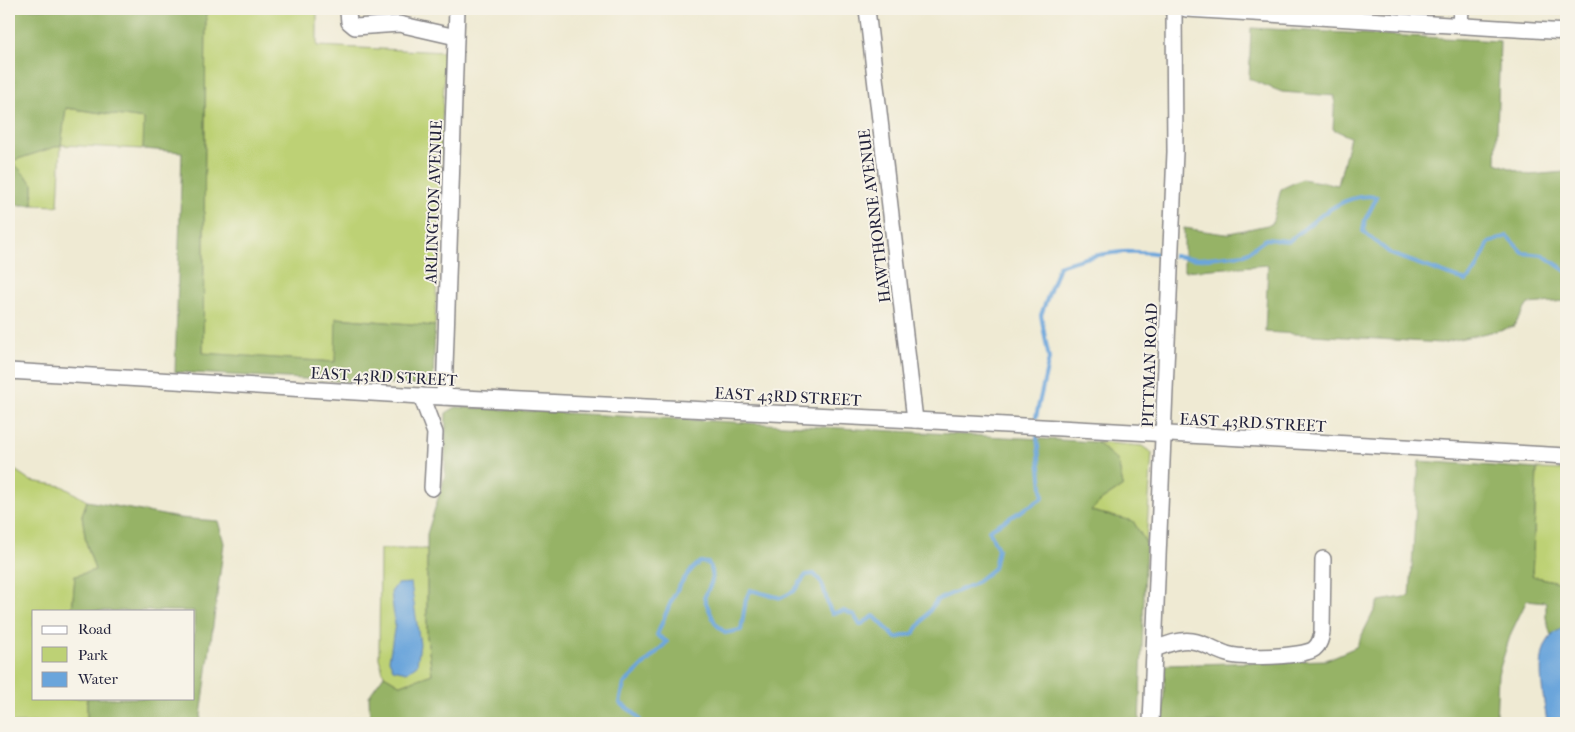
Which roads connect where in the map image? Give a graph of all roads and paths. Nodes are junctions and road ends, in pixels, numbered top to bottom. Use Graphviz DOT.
graph roads {
  1 [pos="457,9"];
  2 [pos="867,9"];
  3 [pos="1174,9"];
  4 [pos="1186,9"];
  5 [pos="1461,9"];
  6 [pos="1266,11"];
  7 [pos="348,12"];
  8 [pos="1301,12"];
  9 [pos="1460,26"];
  10 [pos="1566,32"];
  11 [pos="456,38"];
  12 [pos="9,371"];
  13 [pos="421,396"];
  14 [pos="444,397"];
  15 [pos="915,420"];
  16 [pos="1163,434"];
  17 [pos="1566,456"];
  18 [pos="432,488"];
  19 [pos="1323,559"];
  20 [pos="1154,649"];
  21 [pos="1152,723"];
  1 -- 11 [label="street, ARLINGTON AVENUE"];
  2 -- 15 [label="street, HAWTHORNE AVENUE"];
  3 -- 16 [label="street, PITTMAN ROAD"];
  4 -- 6 [label="street"];
  5 -- 9 [label="street"];
  6 -- 8 [label="street"];
  7 -- 11 [label="street"];
  8 -- 9 [label="street"];
  9 -- 10 [label="street"];
  11 -- 14 [label="street, ARLINGTON AVENUE"];
  12 -- 13 [label="street, EAST 43RD STREET"];
  13 -- 14 [label="street, EAST 43RD STREET"];
  13 -- 18 [label="street"];
  14 -- 15 [label="street, EAST 43RD STREET"];
  15 -- 16 [label="street, EAST 43RD STREET"];
  16 -- 17 [label="street, EAST 43RD STREET"];
  16 -- 20 [label="street, PITTMAN ROAD"];
  19 -- 20 [label="street"];
  20 -- 21 [label="street, PITTMAN ROAD"];
}
